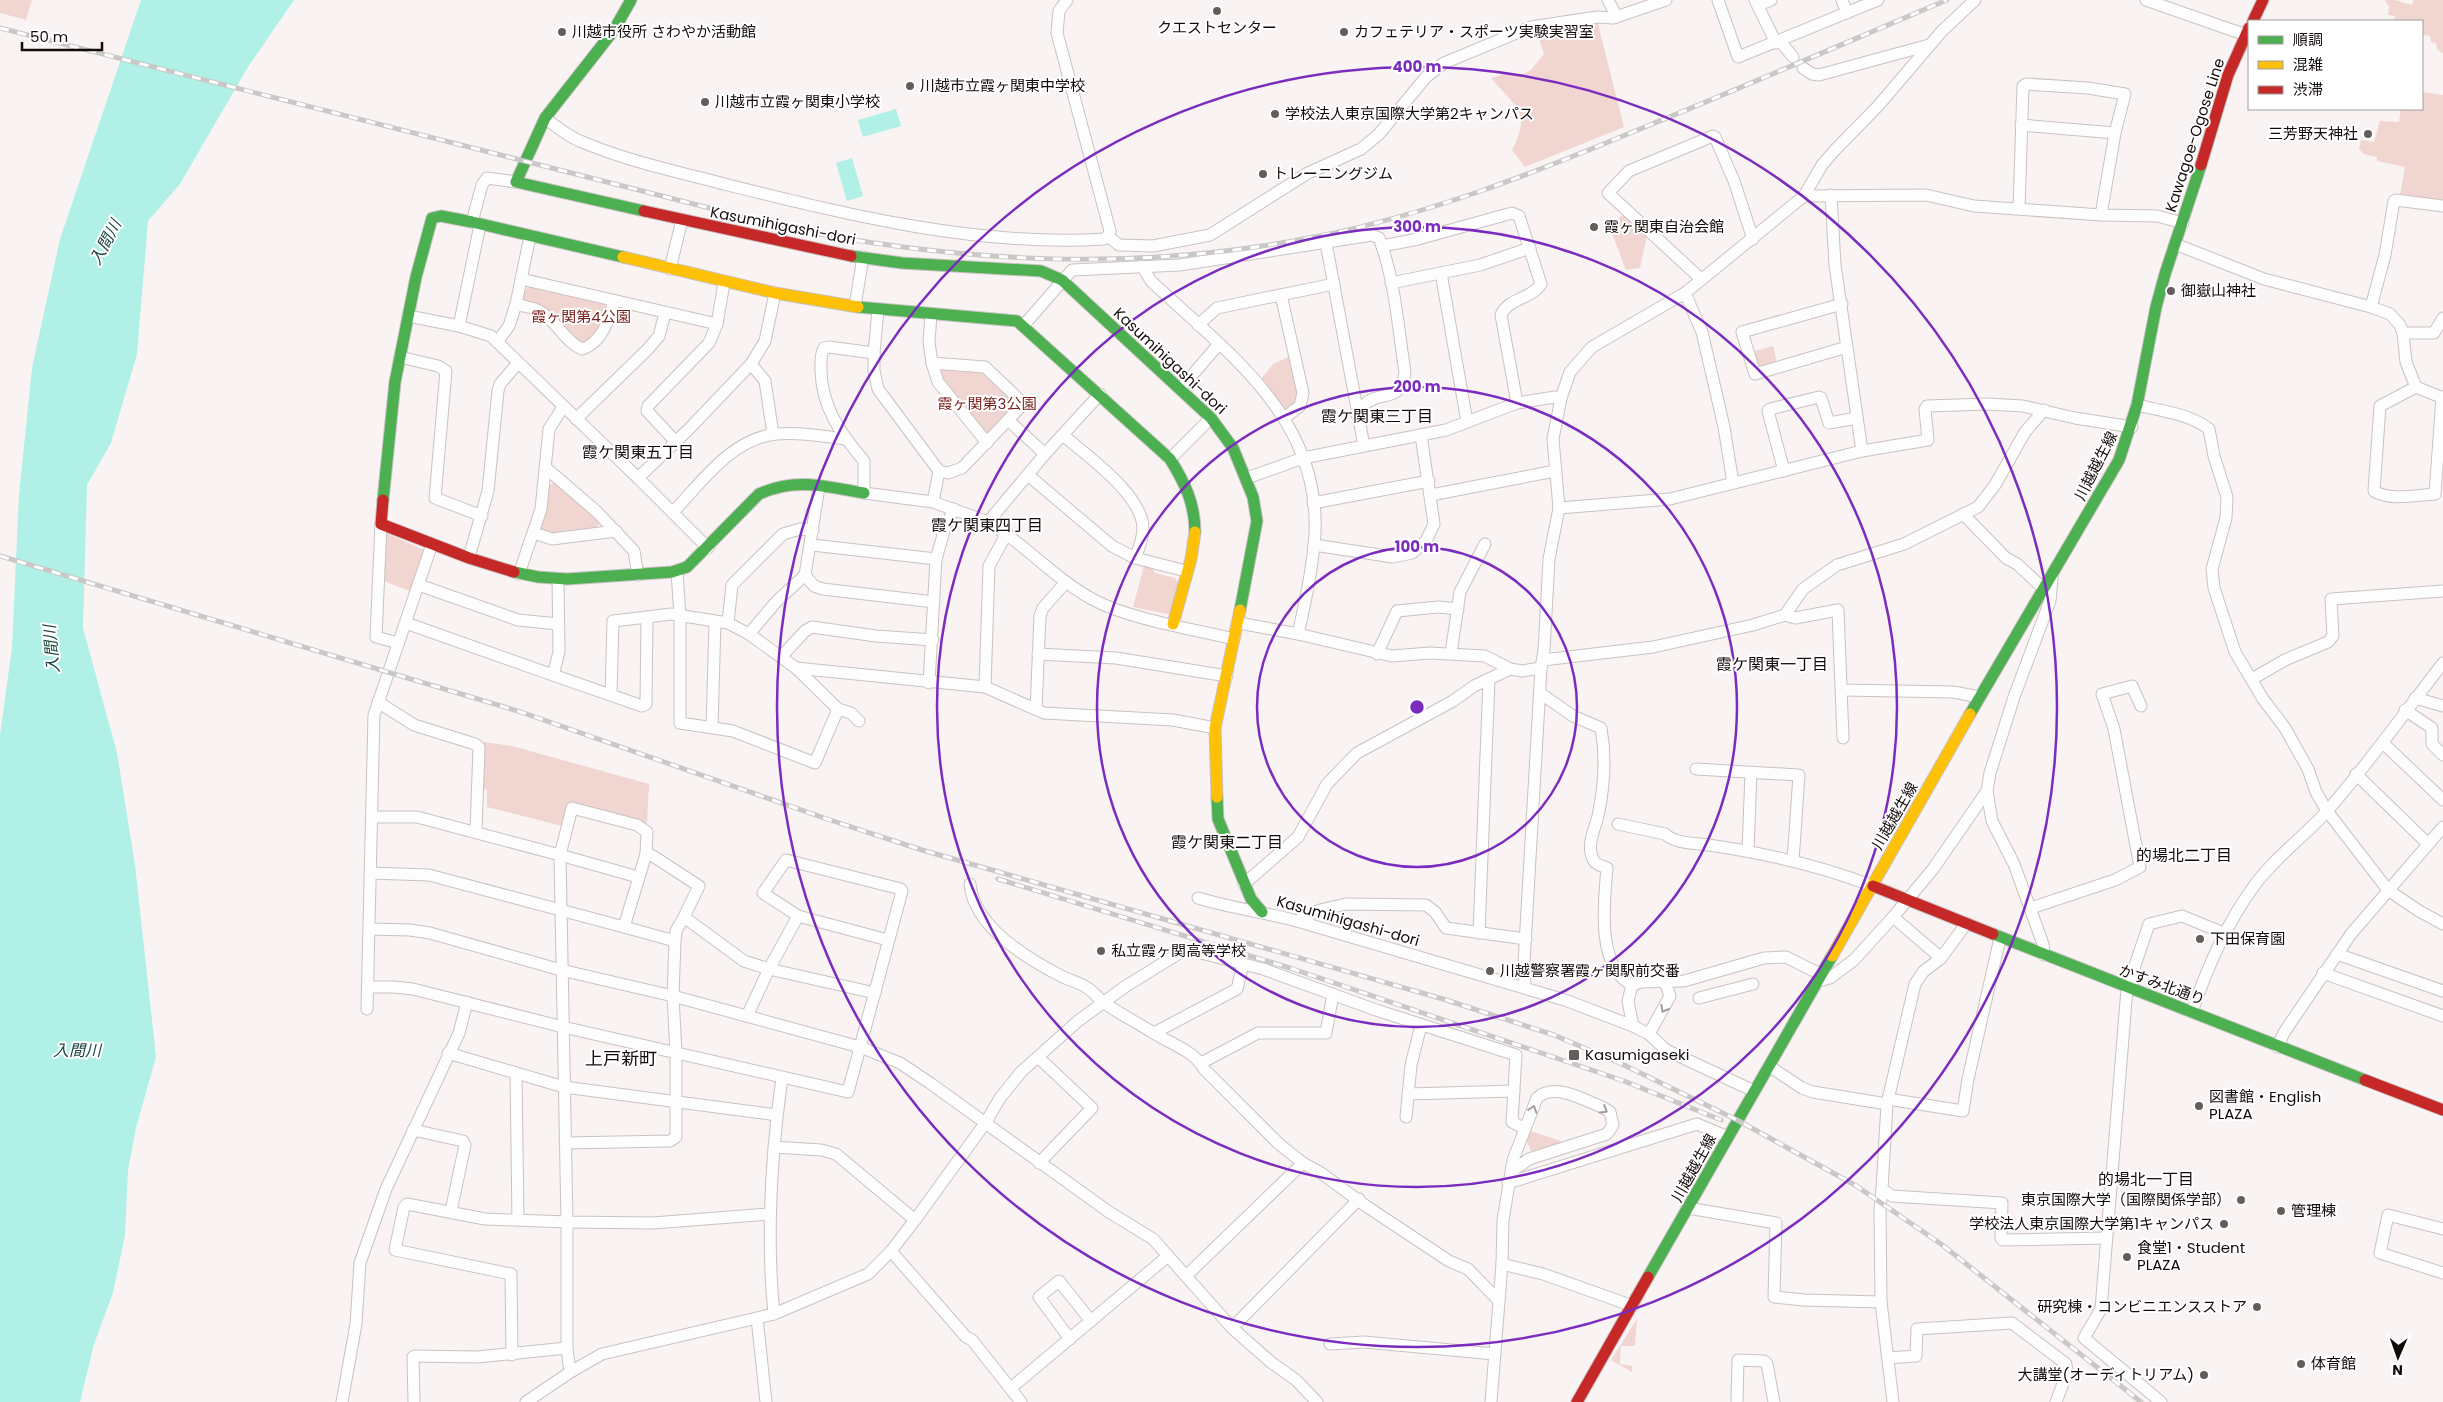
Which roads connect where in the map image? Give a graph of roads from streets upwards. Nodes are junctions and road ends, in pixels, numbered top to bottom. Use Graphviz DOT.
graph roads {
  1 [pos="631,0"];
  2 [pos="1067,0"];
  3 [pos="1608,0"];
  4 [pos="1665,0"];
  5 [pos="1718,0"];
  6 [pos="1771,0"];
  7 [pos="1842,0"];
  8 [pos="1878,0"];
  9 [pos="1975,0"];
  10 [pos="2146,0"];
  11 [pos="2263,0"];
  12 [pos="2160,2"];
  13 [pos="1756,3"];
  14 [pos="1847,13"];
  15 [pos="1617,17"];
  16 [pos="2253,20"];
  17 [pos="2248,32"];
  18 [pos="1778,42"];
  19 [pos="1929,45"];
  20 [pos="1793,58"];
  21 [pos="1803,68"];
  22 [pos="545,118"];
  23 [pos="2021,125"];
  24 [pos="2115,133"];
  25 [pos="516,182"];
  26 [pos="1831,195"];
  27 [pos="1804,196"];
  28 [pos="2443,206"];
  29 [pos="2019,208"];
  30 [pos="2101,215"];
  31 [pos="682,220"];
  32 [pos="2183,223"];
  33 [pos="476,224"];
  34 [pos="530,236"];
  35 [pos="1108,236"];
  36 [pos="1753,239"];
  37 [pos="1326,243"];
  38 [pos="2175,244"];
  39 [pos="1382,246"];
  40 [pos="1530,248"];
  41 [pos="863,257"];
  42 [pos="1142,266"];
  43 [pos="670,268"];
  44 [pos="1441,273"];
  45 [pos="521,279"];
  46 [pos="1701,279"];
  47 [pos="1062,280"];
  48 [pos="724,282"];
  49 [pos="1391,283"];
  50 [pos="1334,284"];
  51 [pos="775,293"];
  52 [pos="1685,293"];
  53 [pos="1281,295"];
  54 [pos="614,301"];
  55 [pos="516,304"];
  56 [pos="1842,304"];
  57 [pos="855,306"];
  58 [pos="2370,307"];
  59 [pos="878,310"];
  60 [pos="666,313"];
  61 [pos="931,314"];
  62 [pos="408,316"];
  63 [pos="2443,318"];
  64 [pos="716,324"];
  65 [pos="1024,325"];
  66 [pos="1198,325"];
  67 [pos="459,326"];
  68 [pos="2404,333"];
  69 [pos="497,342"];
  70 [pos="1219,344"];
  71 [pos="1847,347"];
  72 [pos="874,353"];
  73 [pos="400,357"];
  74 [pos="932,363"];
  75 [pos="518,364"];
  76 [pos="751,364"];
  77 [pos="2416,387"];
  78 [pos="1180,388"];
  79 [pos="1100,394"];
  80 [pos="1561,398"];
  81 [pos="2442,398"];
  82 [pos="1517,403"];
  83 [pos="2138,405"];
  84 [pos="563,407"];
  85 [pos="2044,410"];
  86 [pos="1357,415"];
  87 [pos="1211,418"];
  88 [pos="1284,418"];
  89 [pos="1857,418"];
  90 [pos="576,419"];
  91 [pos="1008,420"];
  92 [pos="1467,422"];
  93 [pos="2132,427"];
  94 [pos="773,434"];
  95 [pos="1063,435"];
  96 [pos="1421,435"];
  97 [pos="845,439"];
  98 [pos="676,442"];
  99 [pos="987,443"];
  100 [pos="1364,446"];
  101 [pos="1862,451"];
  102 [pos="1045,454"];
  103 [pos="1303,458"];
  104 [pos="1170,459"];
  105 [pos="546,468"];
  106 [pos="939,471"];
  107 [pos="1555,471"];
  108 [pos="1784,471"];
  109 [pos="1028,475"];
  110 [pos="638,478"];
  111 [pos="1247,478"];
  112 [pos="1429,481"];
  113 [pos="1733,483"];
  114 [pos="819,487"];
  115 [pos="864,492"];
  116 [pos="1432,495"];
  117 [pos="933,502"];
  118 [pos="1313,504"];
  119 [pos="1559,508"];
  120 [pos="954,509"];
  121 [pos="673,512"];
  122 [pos="1963,514"];
  123 [pos="482,516"];
  124 [pos="988,522"];
  125 [pos="381,524"];
  126 [pos="813,530"];
  127 [pos="616,531"];
  128 [pos="534,533"];
  129 [pos="1007,533"];
  130 [pos="432,544"];
  131 [pos="1484,544"];
  132 [pos="812,545"];
  133 [pos="1314,545"];
  134 [pos="708,548"];
  135 [pos="469,557"];
  136 [pos="1135,558"];
  137 [pos="936,559"];
  138 [pos="1186,571"];
  139 [pos="677,572"];
  140 [pos="519,574"];
  141 [pos="638,575"];
  142 [pos="805,576"];
  143 [pos="2052,578"];
  144 [pos="558,579"];
  145 [pos="1066,582"];
  146 [pos="419,585"];
  147 [pos="2044,589"];
  148 [pos="2443,591"];
  149 [pos="934,602"];
  150 [pos="1458,610"];
  151 [pos="1784,615"];
  152 [pos="680,616"];
  153 [pos="647,617"];
  154 [pos="715,622"];
  155 [pos="406,623"];
  156 [pos="728,623"];
  157 [pos="1238,623"];
  158 [pos="558,624"];
  159 [pos="1173,624"];
  160 [pos="749,634"];
  161 [pos="1298,634"];
  162 [pos="1234,639"];
  163 [pos="932,640"];
  164 [pos="398,643"];
  165 [pos="1451,653"];
  166 [pos="1038,654"];
  167 [pos="1377,654"];
  168 [pos="781,657"];
  169 [pos="2443,663"];
  170 [pos="1542,664"];
  171 [pos="796,668"];
  172 [pos="1510,670"];
  173 [pos="553,675"];
  174 [pos="1227,676"];
  175 [pos="2252,679"];
  176 [pos="1489,680"];
  177 [pos="929,683"];
  178 [pos="985,687"];
  179 [pos="1842,690"];
  180 [pos="1540,693"];
  181 [pos="611,695"];
  182 [pos="1980,697"];
  183 [pos="2415,698"];
  184 [pos="378,702"];
  185 [pos="2141,706"];
  186 [pos="2443,706"];
  187 [pos="838,709"];
  188 [pos="1036,709"];
  189 [pos="2405,710"];
  190 [pos="859,721"];
  191 [pos="712,728"];
  192 [pos="1216,728"];
  193 [pos="1843,738"];
  194 [pos="2383,743"];
  195 [pos="2443,754"];
  196 [pos="1696,769"];
  197 [pos="1751,773"];
  198 [pos="2356,774"];
  199 [pos="1987,791"];
  200 [pos="2443,800"];
  201 [pos="2327,810"];
  202 [pos="372,818"];
  203 [pos="1618,824"];
  204 [pos="2443,827"];
  205 [pos="476,831"];
  206 [pos="2428,844"];
  207 [pos="1748,851"];
  208 [pos="646,854"];
  209 [pos="560,855"];
  210 [pos="1793,861"];
  211 [pos="370,873"];
  212 [pos="638,877"];
  213 [pos="970,884"];
  214 [pos="1244,884"];
  215 [pos="1873,886"];
  216 [pos="2388,890"];
  217 [pos="1198,898"];
  218 [pos="1906,900"];
  219 [pos="2031,908"];
  220 [pos="560,910"];
  221 [pos="1262,912"];
  222 [pos="798,916"];
  223 [pos="684,917"];
  224 [pos="1893,917"];
  225 [pos="1297,921"];
  226 [pos="1966,924"];
  227 [pos="2443,924"];
  228 [pos="624,926"];
  229 [pos="369,929"];
  230 [pos="1479,933"];
  231 [pos="2226,934"];
  232 [pos="2000,938"];
  233 [pos="1526,939"];
  234 [pos="888,940"];
  235 [pos="675,942"];
  236 [pos="2337,954"];
  237 [pos="2044,955"];
  238 [pos="1941,958"];
  239 [pos="1243,964"];
  240 [pos="769,969"];
  241 [pos="561,970"];
  242 [pos="2323,973"];
  243 [pos="1820,978"];
  244 [pos="1665,982"];
  245 [pos="1753,984"];
  246 [pos="1632,985"];
  247 [pos="368,987"];
  248 [pos="1525,988"];
  249 [pos="2127,989"];
  250 [pos="2443,991"];
  251 [pos="875,993"];
  252 [pos="1334,994"];
  253 [pos="673,996"];
  254 [pos="1699,998"];
  255 [pos="467,1002"];
  256 [pos="1104,1002"];
  257 [pos="367,1010"];
  258 [pos="2192,1012"];
  259 [pos="747,1016"];
  260 [pos="2443,1016"];
  261 [pos="1421,1026"];
  262 [pos="1633,1026"];
  263 [pos="563,1027"];
  264 [pos="1154,1033"];
  265 [pos="1649,1034"];
  266 [pos="860,1047"];
  267 [pos="2278,1047"];
  268 [pos="448,1053"];
  269 [pos="676,1053"];
  270 [pos="1038,1057"];
  271 [pos="1201,1062"];
  272 [pos="1769,1066"];
  273 [pos="516,1073"];
  274 [pos="782,1078"];
  275 [pos="564,1087"];
  276 [pos="1514,1091"];
  277 [pos="1754,1091"];
  278 [pos="1408,1094"];
  279 [pos="677,1101"];
  280 [pos="1888,1101"];
  281 [pos="2443,1110"];
  282 [pos="777,1115"];
  283 [pos="1406,1117"];
  284 [pos="986,1122"];
  285 [pos="1525,1129"];
  286 [pos="413,1130"];
  287 [pos="1728,1137"];
  288 [pos="565,1143"];
  289 [pos="774,1147"];
  290 [pos="1039,1163"];
  291 [pos="1303,1163"];
  292 [pos="1510,1177"];
  293 [pos="1882,1189"];
  294 [pos="1359,1199"];
  295 [pos="1688,1208"];
  296 [pos="451,1212"];
  297 [pos="769,1214"];
  298 [pos="518,1220"];
  299 [pos="915,1220"];
  300 [pos="567,1222"];
  301 [pos="2443,1230"];
  302 [pos="2106,1238"];
  303 [pos="891,1251"];
  304 [pos="1168,1256"];
  305 [pos="1502,1264"];
  306 [pos="2443,1273"];
  307 [pos="1186,1276"];
  308 [pos="1499,1301"];
  309 [pos="1881,1302"];
  310 [pos="1633,1306"];
  311 [pos="774,1314"];
  312 [pos="757,1318"];
  313 [pos="1090,1321"];
  314 [pos="1232,1328"];
  315 [pos="1070,1339"];
  316 [pos="1330,1344"];
  317 [pos="567,1348"];
  318 [pos="1494,1354"];
  319 [pos="512,1355"];
  320 [pos="1888,1358"];
  321 [pos="572,1371"];
  322 [pos="1011,1388"];
  323 [pos="342,1402"];
  324 [pos="414,1402"];
  325 [pos="526,1402"];
  326 [pos="766,1402"];
  327 [pos="1021,1402"];
  328 [pos="1317,1402"];
  329 [pos="1492,1402"];
  330 [pos="1577,1402"];
  331 [pos="1737,1402"];
  332 [pos="1774,1402"];
  333 [pos="1893,1402"];
  334 [pos="2056,1402"];
  335 [pos="2161,1402"];
  1 -- 22 [label="street"];
  2 -- 35 [label="street"];
  3 -- 15 [label="street"];
  4 -- 15 [label="street"];
  5 -- 18 [label="street"];
  6 -- 13 [label="street"];
  7 -- 14 [label="street"];
  8 -- 14 [label="street"];
  9 -- 19 [label="street"];
  10 -- 12 [label="street"];
  11 -- 16 [label="street"];
  12 -- 17 [label="street"];
  13 -- 18 [label="street"];
  14 -- 18 [label="street"];
  15 -- 35 [label="street"];
  17 -- 32 [label="street, Kawagoe-Ogose Line"];
  18 -- 20 [label="street"];
  19 -- 21 [label="street"];
  19 -- 27 [label="street"];
  22 -- 25 [label="street"];
  22 -- 35 [label="street"];
  23 -- 24 [label="street"];
  23 -- 24 [label="street"];
  23 -- 29 [label="street"];
  24 -- 30 [label="street"];
  25 -- 31 [label="street, Kasumihigashi-dori"];
  25 -- 33 [label="street"];
  26 -- 27 [label="street"];
  26 -- 29 [label="street"];
  26 -- 56 [label="street"];
  27 -- 36 [label="street"];
  28 -- 58 [label="street"];
  29 -- 30 [label="street"];
  30 -- 32 [label="street"];
  31 -- 41 [label="street, Kasumihigashi-dori"];
  31 -- 43 [label="street"];
  32 -- 38 [label="street, 川越越生線"];
  33 -- 34 [label="street"];
  33 -- 62 [label="street"];
  33 -- 67 [label="street"];
  34 -- 43 [label="street"];
  34 -- 45 [label="street"];
  36 -- 46 [label="street"];
  36 -- 46 [label="street"];
  37 -- 39 [label="street"];
  37 -- 42 [label="street"];
  37 -- 50 [label="street"];
  38 -- 58 [label="street"];
  38 -- 83 [label="street, 川越越生線"];
  39 -- 40 [label="street"];
  39 -- 49 [label="street"];
  40 -- 44 [label="street"];
  40 -- 82 [label="street"];
  41 -- 47 [label="street, Kasumihigashi-dori"];
  41 -- 57 [label="street"];
  42 -- 47 [label="street"];
  42 -- 66 [label="street"];
  43 -- 48 [label="street"];
  44 -- 49 [label="street"];
  44 -- 92 [label="street"];
  45 -- 54 [label="street"];
  45 -- 55 [label="street"];
  46 -- 52 [label="street"];
  47 -- 65 [label="street"];
  47 -- 78 [label="street, Kasumihigashi-dori"];
  48 -- 51 [label="street"];
  48 -- 64 [label="street"];
  49 -- 86 [label="street"];
  50 -- 53 [label="street"];
  50 -- 86 [label="street"];
  51 -- 57 [label="street"];
  51 -- 76 [label="street"];
  52 -- 80 [label="street"];
  52 -- 113 [label="street"];
  53 -- 66 [label="street"];
  53 -- 88 [label="street"];
  54 -- 55 [label="street"];
  54 -- 60 [label="street"];
  55 -- 69 [label="street"];
  56 -- 71 [label="street"];
  56 -- 71 [label="street"];
  57 -- 59 [label="street"];
  58 -- 68 [label="street"];
  59 -- 61 [label="street"];
  59 -- 72 [label="street"];
  60 -- 64 [label="street"];
  60 -- 90 [label="street"];
  61 -- 65 [label="street"];
  61 -- 74 [label="street"];
  62 -- 67 [label="street"];
  62 -- 73 [label="street"];
  63 -- 68 [label="street"];
  64 -- 98 [label="street"];
  65 -- 79 [label="street"];
  66 -- 70 [label="street"];
  67 -- 69 [label="street"];
  68 -- 77 [label="street"];
  69 -- 75 [label="street"];
  70 -- 78 [label="street"];
  70 -- 88 [label="street"];
  71 -- 89 [label="street"];
  72 -- 97 [label="street"];
  72 -- 106 [label="street"];
  73 -- 123 [label="street"];
  73 -- 125 [label="street"];
  74 -- 91 [label="street"];
  74 -- 99 [label="street"];
  75 -- 84 [label="street"];
  75 -- 123 [label="street"];
  76 -- 94 [label="street"];
  76 -- 98 [label="street"];
  77 -- 81 [label="street"];
  77 -- 81 [label="street"];
  78 -- 87 [label="street, Kasumihigashi-dori"];
  79 -- 95 [label="street"];
  79 -- 104 [label="street"];
  80 -- 82 [label="street"];
  80 -- 107 [label="street"];
  82 -- 92 [label="street"];
  83 -- 93 [label="street, 川越越生線"];
  83 -- 175 [label="street"];
  84 -- 90 [label="street"];
  84 -- 105 [label="street"];
  85 -- 93 [label="street"];
  85 -- 101 [label="street"];
  85 -- 122 [label="street"];
  86 -- 100 [label="street"];
  87 -- 104 [label="street"];
  87 -- 111 [label="street, Kasumihigashi-dori"];
  88 -- 103 [label="street"];
  89 -- 101 [label="street"];
  89 -- 108 [label="street"];
  90 -- 110 [label="street"];
  91 -- 99 [label="street"];
  91 -- 102 [label="street"];
  92 -- 96 [label="street"];
  93 -- 143 [label="street, 川越越生線"];
  94 -- 97 [label="street"];
  94 -- 121 [label="street"];
  95 -- 102 [label="street"];
  95 -- 136 [label="street"];
  96 -- 100 [label="street"];
  96 -- 112 [label="street"];
  97 -- 115 [label="street"];
  98 -- 110 [label="street"];
  99 -- 106 [label="street"];
  100 -- 103 [label="street"];
  101 -- 108 [label="street"];
  102 -- 109 [label="street"];
  103 -- 111 [label="street"];
  103 -- 118 [label="street"];
  104 -- 138 [label="street"];
  105 -- 127 [label="street"];
  105 -- 128 [label="street"];
  106 -- 117 [label="street"];
  107 -- 116 [label="street"];
  107 -- 119 [label="street"];
  108 -- 113 [label="street"];
  109 -- 124 [label="street"];
  109 -- 136 [label="street"];
  110 -- 121 [label="street"];
  111 -- 157 [label="street, Kasumihigashi-dori"];
  112 -- 116 [label="street"];
  112 -- 118 [label="street"];
  113 -- 119 [label="street"];
  114 -- 115 [label="street"];
  114 -- 126 [label="street"];
  114 -- 134 [label="street"];
  115 -- 117 [label="street"];
  116 -- 133 [label="street"];
  117 -- 120 [label="street"];
  118 -- 133 [label="street"];
  119 -- 170 [label="street"];
  120 -- 124 [label="street"];
  120 -- 137 [label="street"];
  121 -- 134 [label="street"];
  122 -- 147 [label="street"];
  122 -- 151 [label="street"];
  123 -- 135 [label="street"];
  124 -- 129 [label="street"];
  125 -- 130 [label="street"];
  125 -- 164 [label="street"];
  126 -- 132 [label="street"];
  126 -- 156 [label="street"];
  127 -- 128 [label="street"];
  127 -- 141 [label="street"];
  128 -- 140 [label="street"];
  129 -- 145 [label="street"];
  129 -- 178 [label="street"];
  130 -- 135 [label="street"];
  130 -- 146 [label="street"];
  131 -- 150 [label="street"];
  132 -- 137 [label="street"];
  132 -- 142 [label="street"];
  133 -- 161 [label="street"];
  134 -- 139 [label="street"];
  135 -- 140 [label="street"];
  136 -- 138 [label="street"];
  137 -- 149 [label="street"];
  138 -- 159 [label="street"];
  139 -- 141 [label="street"];
  139 -- 152 [label="street"];
  140 -- 144 [label="street"];
  141 -- 144 [label="street"];
  142 -- 149 [label="street"];
  142 -- 160 [label="street"];
  143 -- 147 [label="street, 川越越生線"];
  143 -- 199 [label="street"];
  144 -- 158 [label="street"];
  145 -- 159 [label="street"];
  145 -- 166 [label="street"];
  146 -- 155 [label="street"];
  146 -- 158 [label="street"];
  147 -- 182 [label="street, 川越越生線"];
  148 -- 175 [label="street"];
  149 -- 163 [label="street"];
  150 -- 165 [label="street"];
  150 -- 167 [label="street"];
  151 -- 170 [label="street"];
  151 -- 179 [label="street"];
  152 -- 153 [label="street"];
  152 -- 154 [label="street"];
  152 -- 191 [label="street"];
  153 -- 181 [label="street"];
  153 -- 181 [label="street"];
  154 -- 156 [label="street"];
  154 -- 191 [label="street"];
  155 -- 164 [label="street"];
  155 -- 173 [label="street"];
  156 -- 160 [label="street"];
  157 -- 161 [label="street"];
  157 -- 162 [label="street, Kasumihigashi-dori"];
  158 -- 173 [label="street"];
  159 -- 162 [label="street"];
  160 -- 168 [label="street"];
  161 -- 167 [label="street"];
  162 -- 174 [label="street, Kasumihigashi-dori"];
  163 -- 168 [label="street"];
  163 -- 177 [label="street"];
  164 -- 184 [label="street"];
  165 -- 167 [label="street"];
  165 -- 172 [label="street"];
  166 -- 174 [label="street"];
  166 -- 188 [label="street"];
  168 -- 171 [label="street"];
  169 -- 183 [label="street"];
  170 -- 172 [label="street"];
  170 -- 180 [label="street"];
  171 -- 177 [label="street"];
  171 -- 187 [label="street"];
  172 -- 176 [label="street"];
  173 -- 181 [label="street"];
  174 -- 192 [label="street, Kasumihigashi-dori"];
  175 -- 201 [label="street"];
  176 -- 214 [label="street"];
  176 -- 230 [label="street"];
  177 -- 178 [label="street"];
  178 -- 188 [label="street"];
  179 -- 182 [label="street"];
  179 -- 193 [label="street"];
  180 -- 233 [label="street"];
  180 -- 246 [label="street"];
  182 -- 215 [label="street, 川越越生線"];
  183 -- 186 [label="street"];
  183 -- 189 [label="street"];
  184 -- 202 [label="street"];
  184 -- 205 [label="street"];
  185 -- 219 [label="street"];
  187 -- 190 [label="street"];
  187 -- 191 [label="street"];
  188 -- 192 [label="street"];
  189 -- 194 [label="street"];
  189 -- 195 [label="street"];
  192 -- 214 [label="street, Kasumihigashi-dori"];
  194 -- 198 [label="street"];
  194 -- 200 [label="street"];
  196 -- 197 [label="street"];
  197 -- 207 [label="street"];
  197 -- 210 [label="street"];
  198 -- 201 [label="street"];
  198 -- 206 [label="street"];
  199 -- 218 [label="street"];
  199 -- 219 [label="street"];
  201 -- 216 [label="street"];
  201 -- 231 [label="street"];
  202 -- 205 [label="street"];
  202 -- 211 [label="street"];
  203 -- 207 [label="street"];
  204 -- 206 [label="street"];
  205 -- 209 [label="street"];
  206 -- 216 [label="street"];
  207 -- 210 [label="street"];
  208 -- 209 [label="street"];
  208 -- 212 [label="street"];
  208 -- 223 [label="street"];
  209 -- 212 [label="street"];
  209 -- 220 [label="street"];
  210 -- 215 [label="street"];
  211 -- 220 [label="street"];
  211 -- 229 [label="street"];
  212 -- 228 [label="street"];
  213 -- 256 [label="street"];
  214 -- 221 [label="street, Kasumihigashi-dori"];
  215 -- 218 [label="street, かすみ北通り"];
  215 -- 243 [label="street, 川越越生線"];
  216 -- 227 [label="street"];
  216 -- 236 [label="street"];
  217 -- 221 [label="street"];
  218 -- 224 [label="street"];
  218 -- 226 [label="street, かすみ北通り"];
  219 -- 237 [label="street"];
  220 -- 228 [label="street"];
  220 -- 241 [label="street"];
  221 -- 225 [label="street, Kasumihigashi-dori"];
  222 -- 234 [label="street"];
  222 -- 234 [label="street"];
  222 -- 240 [label="street"];
  223 -- 235 [label="street"];
  223 -- 240 [label="street"];
  224 -- 238 [label="street"];
  224 -- 243 [label="street"];
  225 -- 230 [label="street"];
  225 -- 248 [label="street, Kasumihigashi-dori"];
  226 -- 232 [label="street, かすみ北通り"];
  226 -- 238 [label="street"];
  228 -- 235 [label="street"];
  229 -- 241 [label="street"];
  229 -- 247 [label="street"];
  230 -- 233 [label="street"];
  231 -- 249 [label="street"];
  231 -- 258 [label="street"];
  232 -- 237 [label="street, かすみ北通り"];
  232 -- 280 [label="street"];
  233 -- 248 [label="street"];
  234 -- 251 [label="street"];
  235 -- 253 [label="street"];
  236 -- 242 [label="street"];
  236 -- 250 [label="street"];
  237 -- 249 [label="street, かすみ北通り"];
  238 -- 280 [label="street"];
  239 -- 252 [label="street"];
  239 -- 256 [label="street"];
  239 -- 264 [label="street"];
  240 -- 251 [label="street"];
  240 -- 259 [label="street"];
  241 -- 253 [label="street"];
  241 -- 263 [label="street"];
  242 -- 260 [label="street"];
  242 -- 267 [label="street"];
  243 -- 244 [label="street"];
  243 -- 272 [label="street, 川越越生線"];
  244 -- 246 [label="street"];
  244 -- 265 [label="street, one-way"];
  245 -- 254 [label="street"];
  246 -- 262 [label="street"];
  247 -- 255 [label="street"];
  247 -- 257 [label="street"];
  248 -- 262 [label="street, Kasumihigashi-dori"];
  249 -- 258 [label="street, かすみ北通り"];
  249 -- 302 [label="street"];
  251 -- 266 [label="street"];
  252 -- 261 [label="street"];
  252 -- 271 [label="street"];
  253 -- 259 [label="street"];
  253 -- 269 [label="street"];
  255 -- 263 [label="street"];
  255 -- 268 [label="street"];
  256 -- 264 [label="street"];
  256 -- 270 [label="street"];
  258 -- 267 [label="street, かすみ北通り"];
  259 -- 266 [label="street"];
  261 -- 276 [label="street"];
  261 -- 278 [label="street"];
  262 -- 265 [label="street, Kasumihigashi-dori"];
  263 -- 269 [label="street"];
  263 -- 275 [label="street"];
  264 -- 271 [label="street"];
  265 -- 277 [label="street, Kasumihigashi-dori"];
  266 -- 274 [label="street"];
  266 -- 284 [label="street"];
  267 -- 281 [label="street, かすみ北通り"];
  268 -- 273 [label="street"];
  268 -- 286 [label="street"];
  269 -- 274 [label="street"];
  269 -- 279 [label="street"];
  270 -- 284 [label="street"];
  270 -- 290 [label="street"];
  271 -- 291 [label="street"];
  272 -- 277 [label="street, 川越越生線"];
  272 -- 280 [label="street"];
  273 -- 275 [label="street"];
  273 -- 298 [label="street"];
  274 -- 282 [label="street"];
  275 -- 279 [label="street"];
  275 -- 288 [label="street"];
  276 -- 278 [label="street"];
  276 -- 285 [label="street"];
  277 -- 287 [label="street, 川越越生線"];
  278 -- 283 [label="street"];
  279 -- 282 [label="street"];
  279 -- 288 [label="street"];
  280 -- 293 [label="street"];
  282 -- 289 [label="street"];
  284 -- 290 [label="street"];
  284 -- 299 [label="street"];
  285 -- 292 [label="street"];
  285 -- 292 [label="street, one-way"];
  286 -- 296 [label="street"];
  286 -- 323 [label="street"];
  287 -- 292 [label="street"];
  287 -- 295 [label="street, 川越越生線"];
  288 -- 300 [label="street"];
  289 -- 297 [label="street"];
  289 -- 299 [label="street"];
  290 -- 304 [label="street"];
  291 -- 294 [label="street"];
  291 -- 307 [label="street"];
  292 -- 305 [label="street"];
  293 -- 302 [label="street"];
  293 -- 309 [label="street"];
  294 -- 308 [label="street"];
  294 -- 314 [label="street"];
  295 -- 309 [label="street"];
  295 -- 310 [label="street, 川越越生線"];
  296 -- 298 [label="street"];
  296 -- 319 [label="street"];
  297 -- 300 [label="street"];
  297 -- 311 [label="street"];
  298 -- 300 [label="street"];
  299 -- 303 [label="street"];
  300 -- 317 [label="street"];
  301 -- 306 [label="street"];
  302 -- 335 [label="street"];
  303 -- 311 [label="street"];
  303 -- 322 [label="street"];
  304 -- 307 [label="street"];
  304 -- 313 [label="street"];
  305 -- 308 [label="street"];
  305 -- 310 [label="street"];
  307 -- 314 [label="street"];
  308 -- 318 [label="street"];
  309 -- 320 [label="street"];
  310 -- 330 [label="street, 川越越生線"];
  311 -- 312 [label="street"];
  312 -- 321 [label="street"];
  312 -- 326 [label="street"];
  313 -- 315 [label="street"];
  313 -- 315 [label="street"];
  314 -- 328 [label="street"];
  315 -- 322 [label="street"];
  316 -- 318 [label="street"];
  317 -- 319 [label="street"];
  317 -- 321 [label="street"];
  318 -- 329 [label="street"];
  319 -- 324 [label="street"];
  320 -- 333 [label="street"];
  320 -- 334 [label="street"];
  321 -- 325 [label="street"];
  322 -- 327 [label="street"];
  331 -- 332 [label="street"];
}
